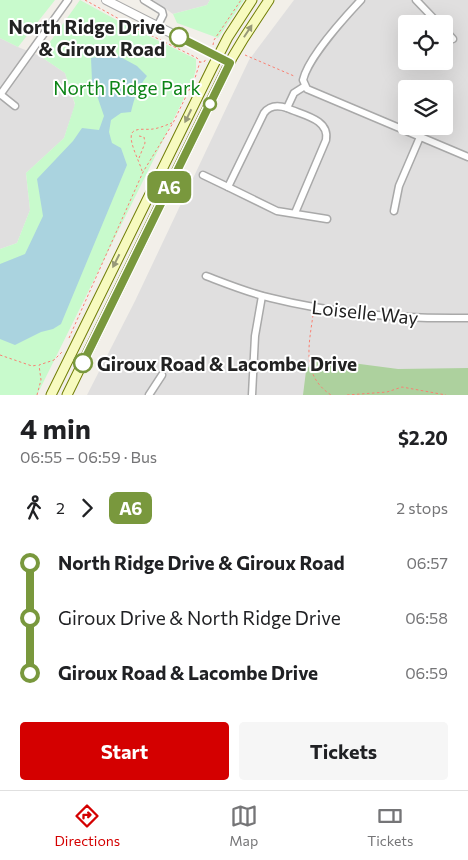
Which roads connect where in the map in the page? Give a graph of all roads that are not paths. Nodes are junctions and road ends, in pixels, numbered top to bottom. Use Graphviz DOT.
graph roads {
  1 [pos="68,0"];
  2 [pos="106,0"];
  3 [pos="144,0"];
  4 [pos="252,0"];
  5 [pos="269,0"];
  6 [pos="361,0"];
  7 [pos="416,0"];
  8 [pos="430,15"];
  9 [pos="157,27"];
  10 [pos="218,57"];
  11 [pos="230,63"];
  12 [pos="305,86"];
  13 [pos="0,94"];
  14 [pos="15,106"];
  15 [pos="287,108"];
  16 [pos="420,137"];
  17 [pos="468,157"];
  18 [pos="203,175"];
  19 [pos="228,187"];
  20 [pos="394,211"];
  21 [pos="295,213"];
  22 [pos="327,219"];
  23 [pos="206,276"];
  24 [pos="262,296"];
  25 [pos="468,318"];
  26 [pos="162,375"];
  27 [pos="52,394"];
  28 [pos="67,395"];
  29 [pos="149,395"];
  30 [pos="252,395"];
  1 -- 13 [label="street"];
  2 -- 9 [label="street"];
  3 -- 9 [label="street"];
  4 -- 10 [label="main road"];
  11 -- 5 [label="main road, one-way"];
  6 -- 12 [label="street"];
  7 -- 8 [label="street"];
  9 -- 10 [label="street"];
  10 -- 11 [label="street"];
  10 -- 27 [label="main road, one-way"];
  11 -- 28 [label="main road"];
  12 -- 15 [label="street"];
  12 -- 16 [label="street"];
  13 -- 14 [label="street"];
  15 -- 19 [label="street"];
  15 -- 21 [label="street"];
  16 -- 17 [label="street"];
  16 -- 20 [label="street"];
  18 -- 19 [label="street"];
  19 -- 21 [label="street"];
  21 -- 22 [label="street"];
  23 -- 24 [label="street, Loiselle Way"];
  24 -- 25 [label="street, Loiselle Way"];
  24 -- 30 [label="street"];
  26 -- 29 [label="street"];
}
